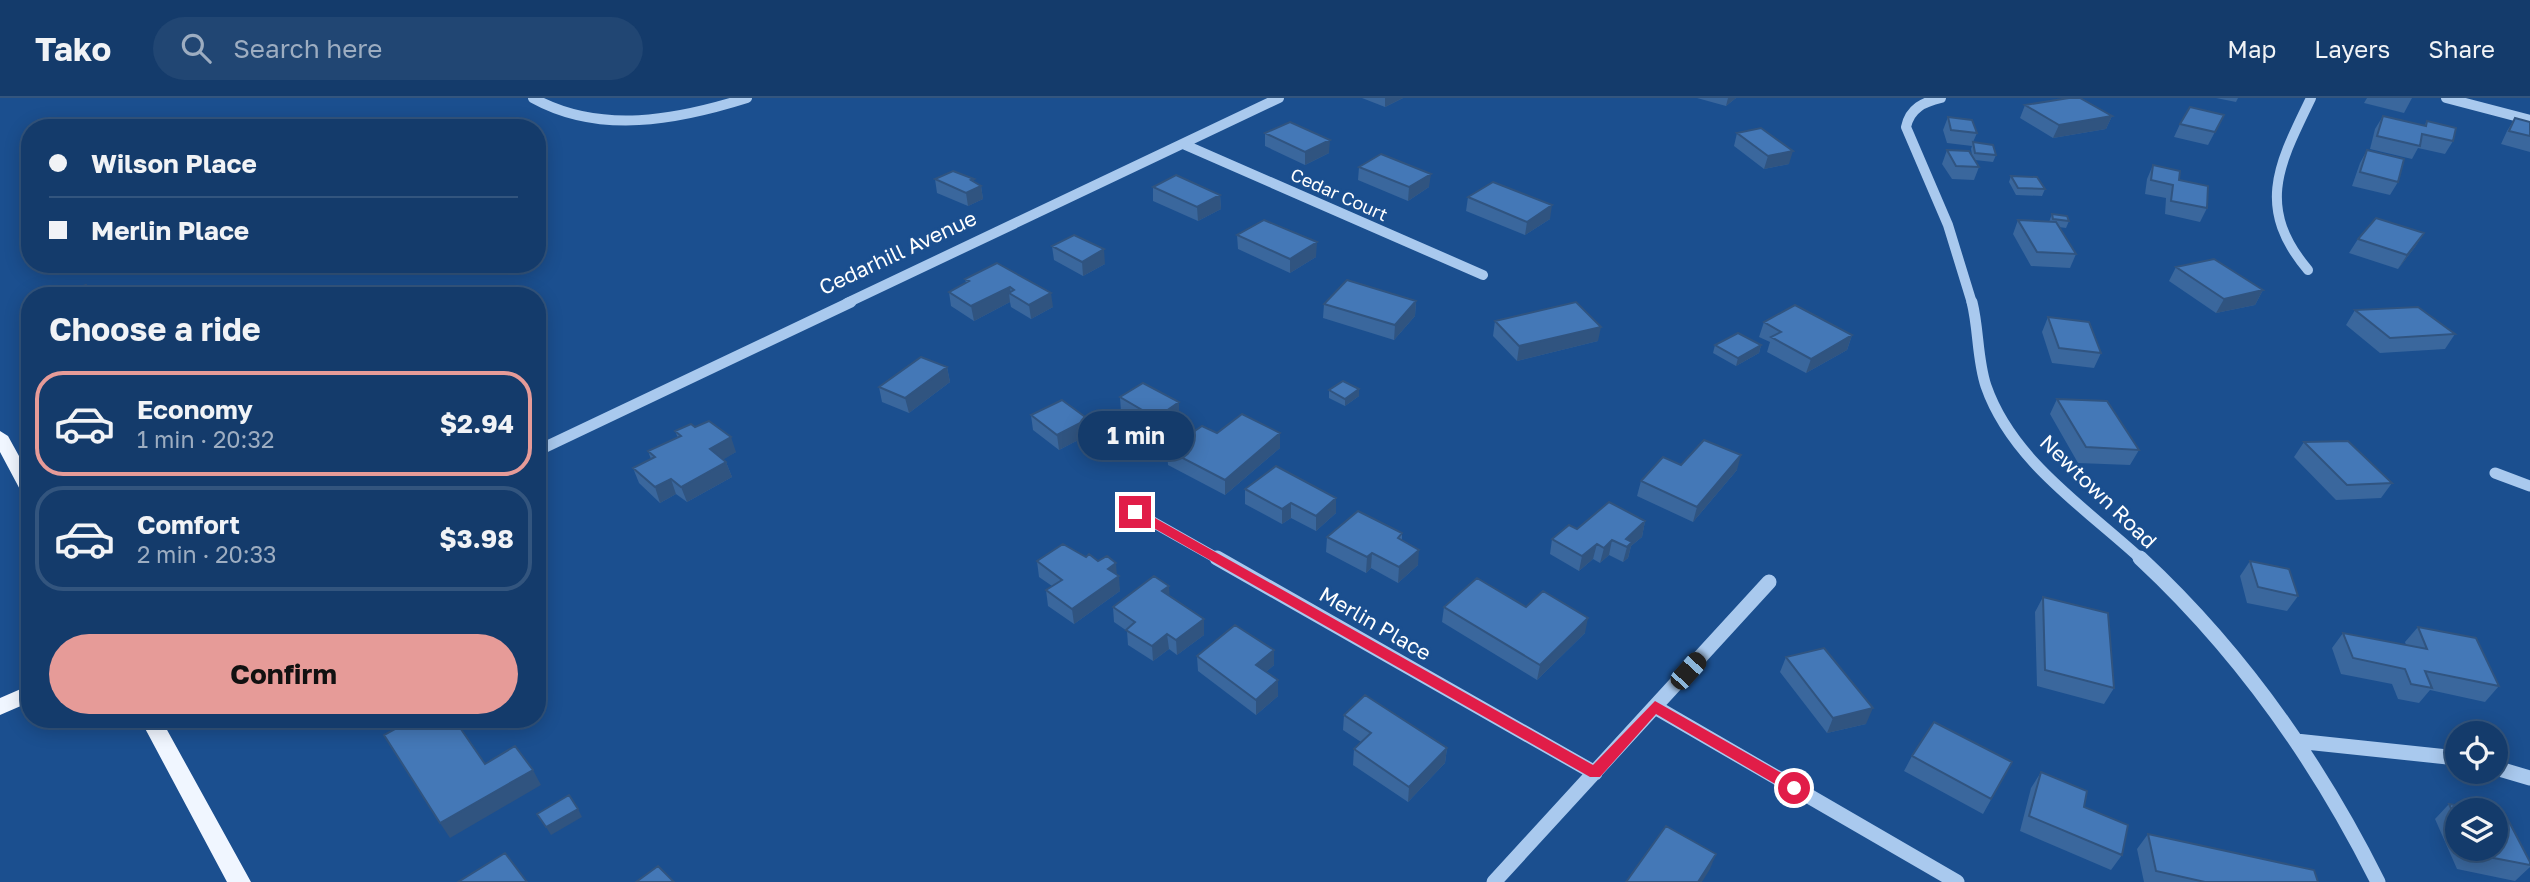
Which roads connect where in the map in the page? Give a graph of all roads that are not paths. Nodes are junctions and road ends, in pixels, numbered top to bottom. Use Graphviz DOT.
graph roads {
  1 [pos="533,98"];
  2 [pos="747,98"];
  3 [pos="1941,98"];
  4 [pos="2311,98"];
  5 [pos="2446,98"];
  6 [pos="1275,99"];
  7 [pos="2530,120"];
  8 [pos="1183,144"];
  9 [pos="2308,270"];
  10 [pos="1483,275"];
  11 [pos="0,436"];
  12 [pos="546,448"];
  13 [pos="2495,473"];
  14 [pos="21,476"];
  15 [pos="2530,486"];
  16 [pos="1135,512"];
  17 [pos="1769,582"];
  18 [pos="21,697"];
  19 [pos="0,707"];
  20 [pos="1655,707"];
  21 [pos="155,728"];
  22 [pos="2296,741"];
  23 [pos="2445,757"];
  24 [pos="2508,772"];
  25 [pos="1595,773"];
  26 [pos="2530,778"];
  27 [pos="239,882"];
  28 [pos="1494,882"];
  29 [pos="1957,882"];
  30 [pos="2378,882"];
  1 -- 2 [label="street"];
  3 -- 22 [label="street, Newtown Road"];
  4 -- 9 [label="street"];
  5 -- 7 [label="street"];
  6 -- 8 [label="street, Cedarhill Avenue"];
  8 -- 10 [label="street, Cedar Court"];
  8 -- 12 [label="street, Cedarhill Avenue"];
  11 -- 14 [label="main road"];
  13 -- 15 [label="street"];
  16 -- 25 [label="street, Merlin Place"];
  17 -- 20 [label="street"];
  18 -- 19 [label="main road"];
  20 -- 25 [label="street"];
  20 -- 29 [label="street"];
  21 -- 27 [label="main road"];
  22 -- 23 [label="street"];
  22 -- 30 [label="street, Newtown Road"];
  24 -- 26 [label="street"];
  25 -- 28 [label="street"];
}
